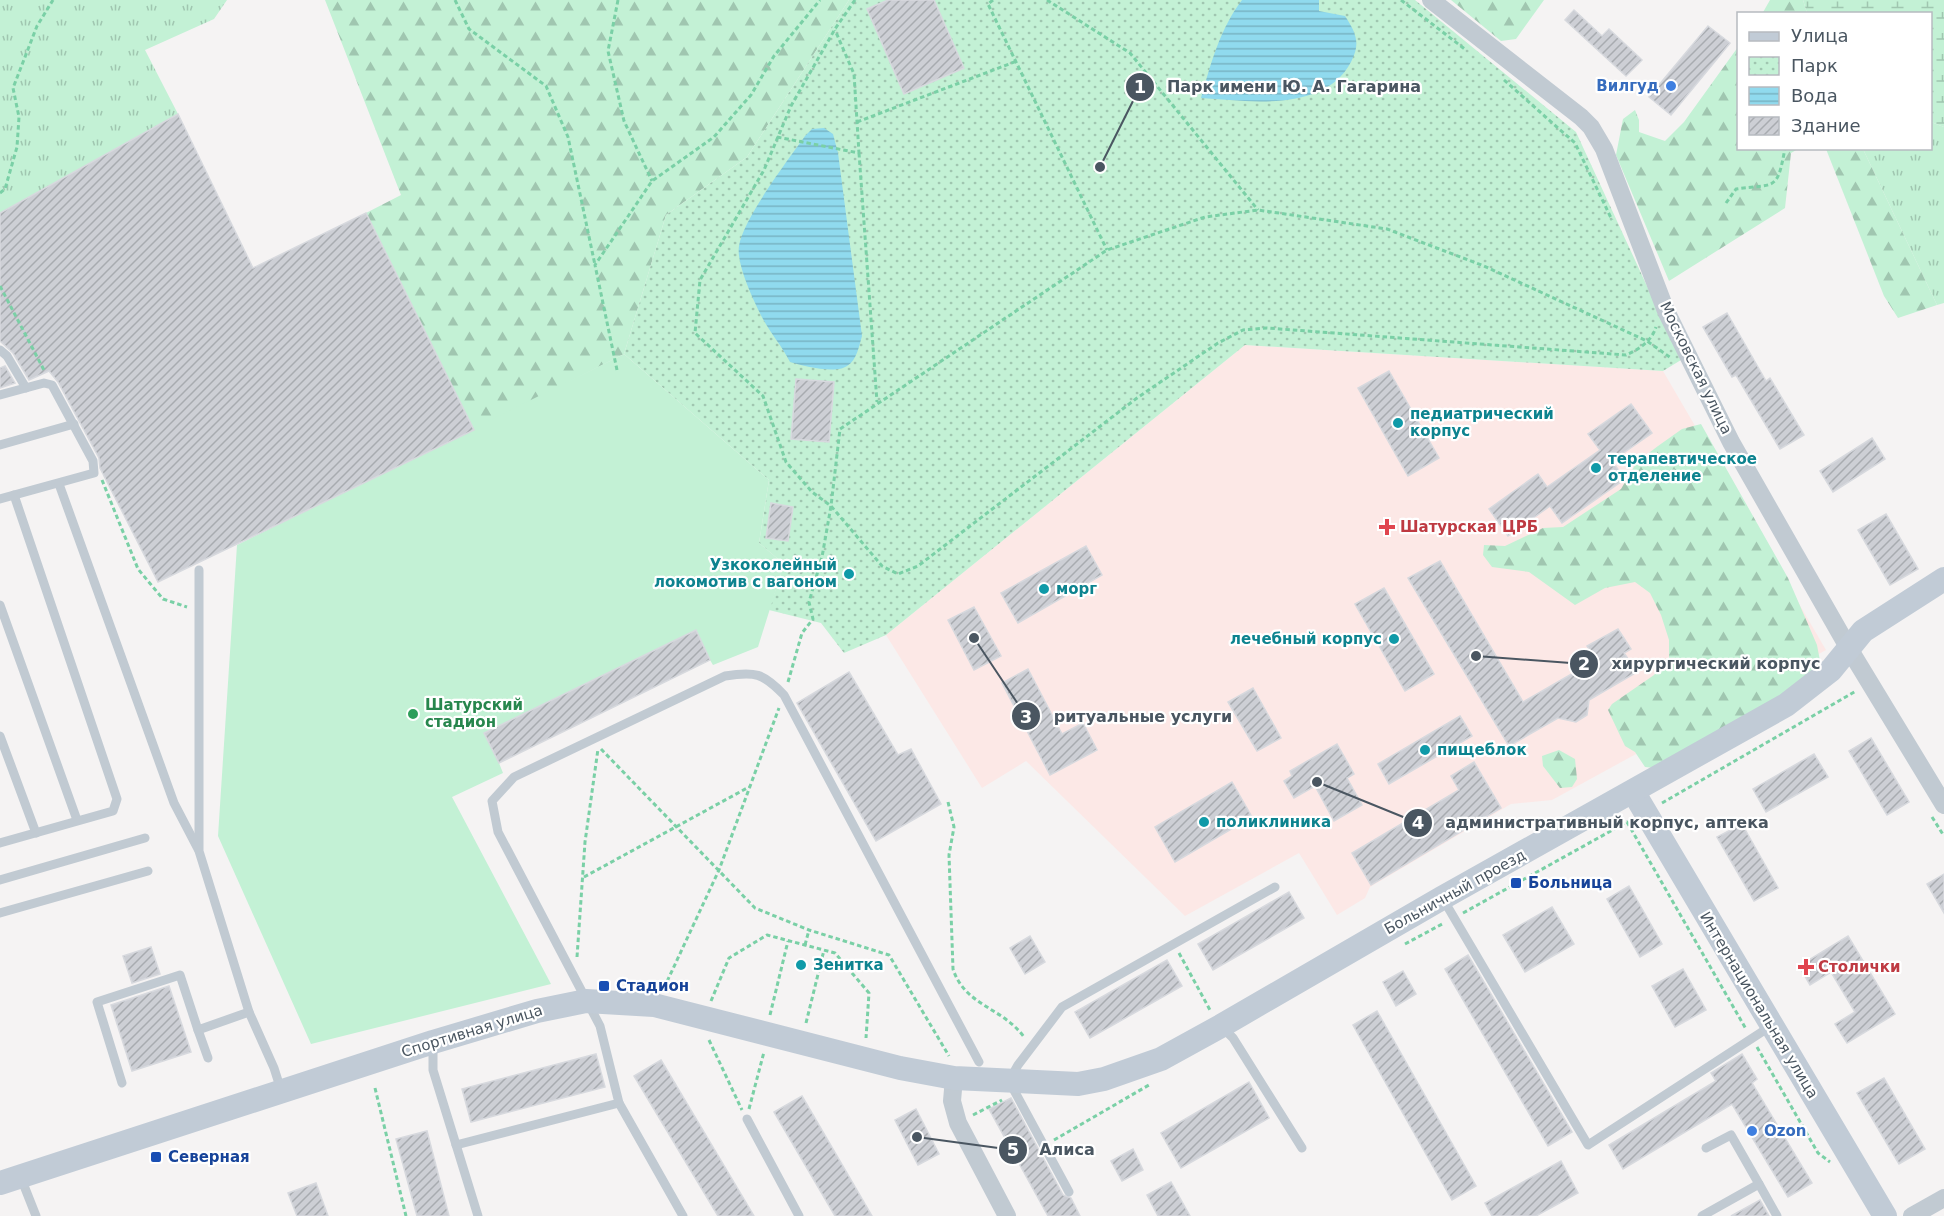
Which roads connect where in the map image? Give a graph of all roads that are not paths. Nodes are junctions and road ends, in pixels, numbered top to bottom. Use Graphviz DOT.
graph roads {
  1 [pos="1431,0"];
  2 [pos="0,351"];
  3 [pos="26,388"];
  4 [pos="0,395"];
  5 [pos="74,424"];
  6 [pos="0,445"];
  7 [pos="59,484"];
  8 [pos="14,495"];
  9 [pos="0,499"];
  10 [pos="199,570"];
  11 [pos="1944,579"];
  12 [pos="0,605"];
  13 [pos="1848,647"];
  14 [pos="0,736"];
  15 [pos="1634,793"];
  16 [pos="1935,806"];
  17 [pos="77,820"];
  18 [pos="36,833"];
  19 [pos="145,838"];
  20 [pos="0,843"];
  21 [pos="199,851"];
  22 [pos="148,871"];
  23 [pos="0,880"];
  24 [pos="1275,886"];
  25 [pos="1442,898"];
  26 [pos="0,913"];
  27 [pos="580,991"];
  28 [pos="249,1012"];
  29 [pos="1221,1026"];
  30 [pos="1771,1026"];
  31 [pos="198,1030"];
  32 [pos="433,1042"];
  33 [pos="208,1058"];
  34 [pos="979,1062"];
  35 [pos="952,1067"];
  36 [pos="122,1083"];
  37 [pos="1013,1087"];
  38 [pos="281,1090"];
  39 [pos="619,1103"];
  40 [pos="747,1119"];
  41 [pos="456,1145"];
  42 [pos="1302,1148"];
  43 [pos="1706,1148"];
  44 [pos="10,1180"];
  45 [pos="1759,1184"];
  46 [pos="1070,1192"];
  47 [pos="1944,1198"];
  48 [pos="36,1216"];
  49 [pos="478,1216"];
  50 [pos="683,1216"];
  51 [pos="799,1216"];
  52 [pos="1007,1216"];
  53 [pos="1702,1216"];
  54 [pos="1777,1216"];
  55 [pos="1885,1216"];
  56 [pos="1912,1216"];
  1 -- 13 [label="street, Московская улица"];
  2 -- 3 [label="lane"];
  3 -- 4 [label="lane"];
  3 -- 5 [label="lane"];
  5 -- 6 [label="lane"];
  5 -- 7 [label="lane"];
  7 -- 8 [label="lane"];
  7 -- 21 [label="lane"];
  8 -- 9 [label="lane"];
  8 -- 17 [label="lane"];
  10 -- 21 [label="lane"];
  11 -- 13 [label="street, Больничный проезд"];
  12 -- 17 [label="lane"];
  13 -- 15 [label="street, Больничный проезд"];
  13 -- 16 [label="street, Московская улица"];
  14 -- 18 [label="lane"];
  15 -- 25 [label="street, Больничный проезд"];
  15 -- 30 [label="street, Интернациональная улица"];
  17 -- 18 [label="lane"];
  18 -- 20 [label="lane"];
  19 -- 23 [label="lane"];
  21 -- 28 [label="lane"];
  22 -- 26 [label="lane"];
  24 -- 37 [label="lane"];
  25 -- 29 [label="street, Больничный проезд"];
  25 -- 30 [label="lane"];
  27 -- 32 [label="street, Спортивная улица"];
  27 -- 34 [label="lane"];
  27 -- 35 [label="street, Спортивная улица"];
  27 -- 39 [label="lane"];
  28 -- 31 [label="lane"];
  28 -- 38 [label="lane"];
  29 -- 37 [label="street, Больничный проезд"];
  29 -- 42 [label="lane"];
  30 -- 55 [label="street, Интернациональная улица"];
  31 -- 33 [label="lane"];
  31 -- 36 [label="lane"];
  32 -- 38 [label="street, Спортивная улица"];
  32 -- 41 [label="lane"];
  35 -- 37 [label="street, Больничный проезд"];
  35 -- 52 [label="street"];
  37 -- 46 [label="lane"];
  38 -- 44 [label="street, Спортивная улица"];
  39 -- 41 [label="lane"];
  39 -- 50 [label="lane"];
  40 -- 51 [label="lane"];
  41 -- 49 [label="lane"];
  43 -- 45 [label="lane"];
  44 -- 48 [label="lane"];
  45 -- 53 [label="lane"];
  45 -- 54 [label="lane"];
  47 -- 56 [label="street"];
}
